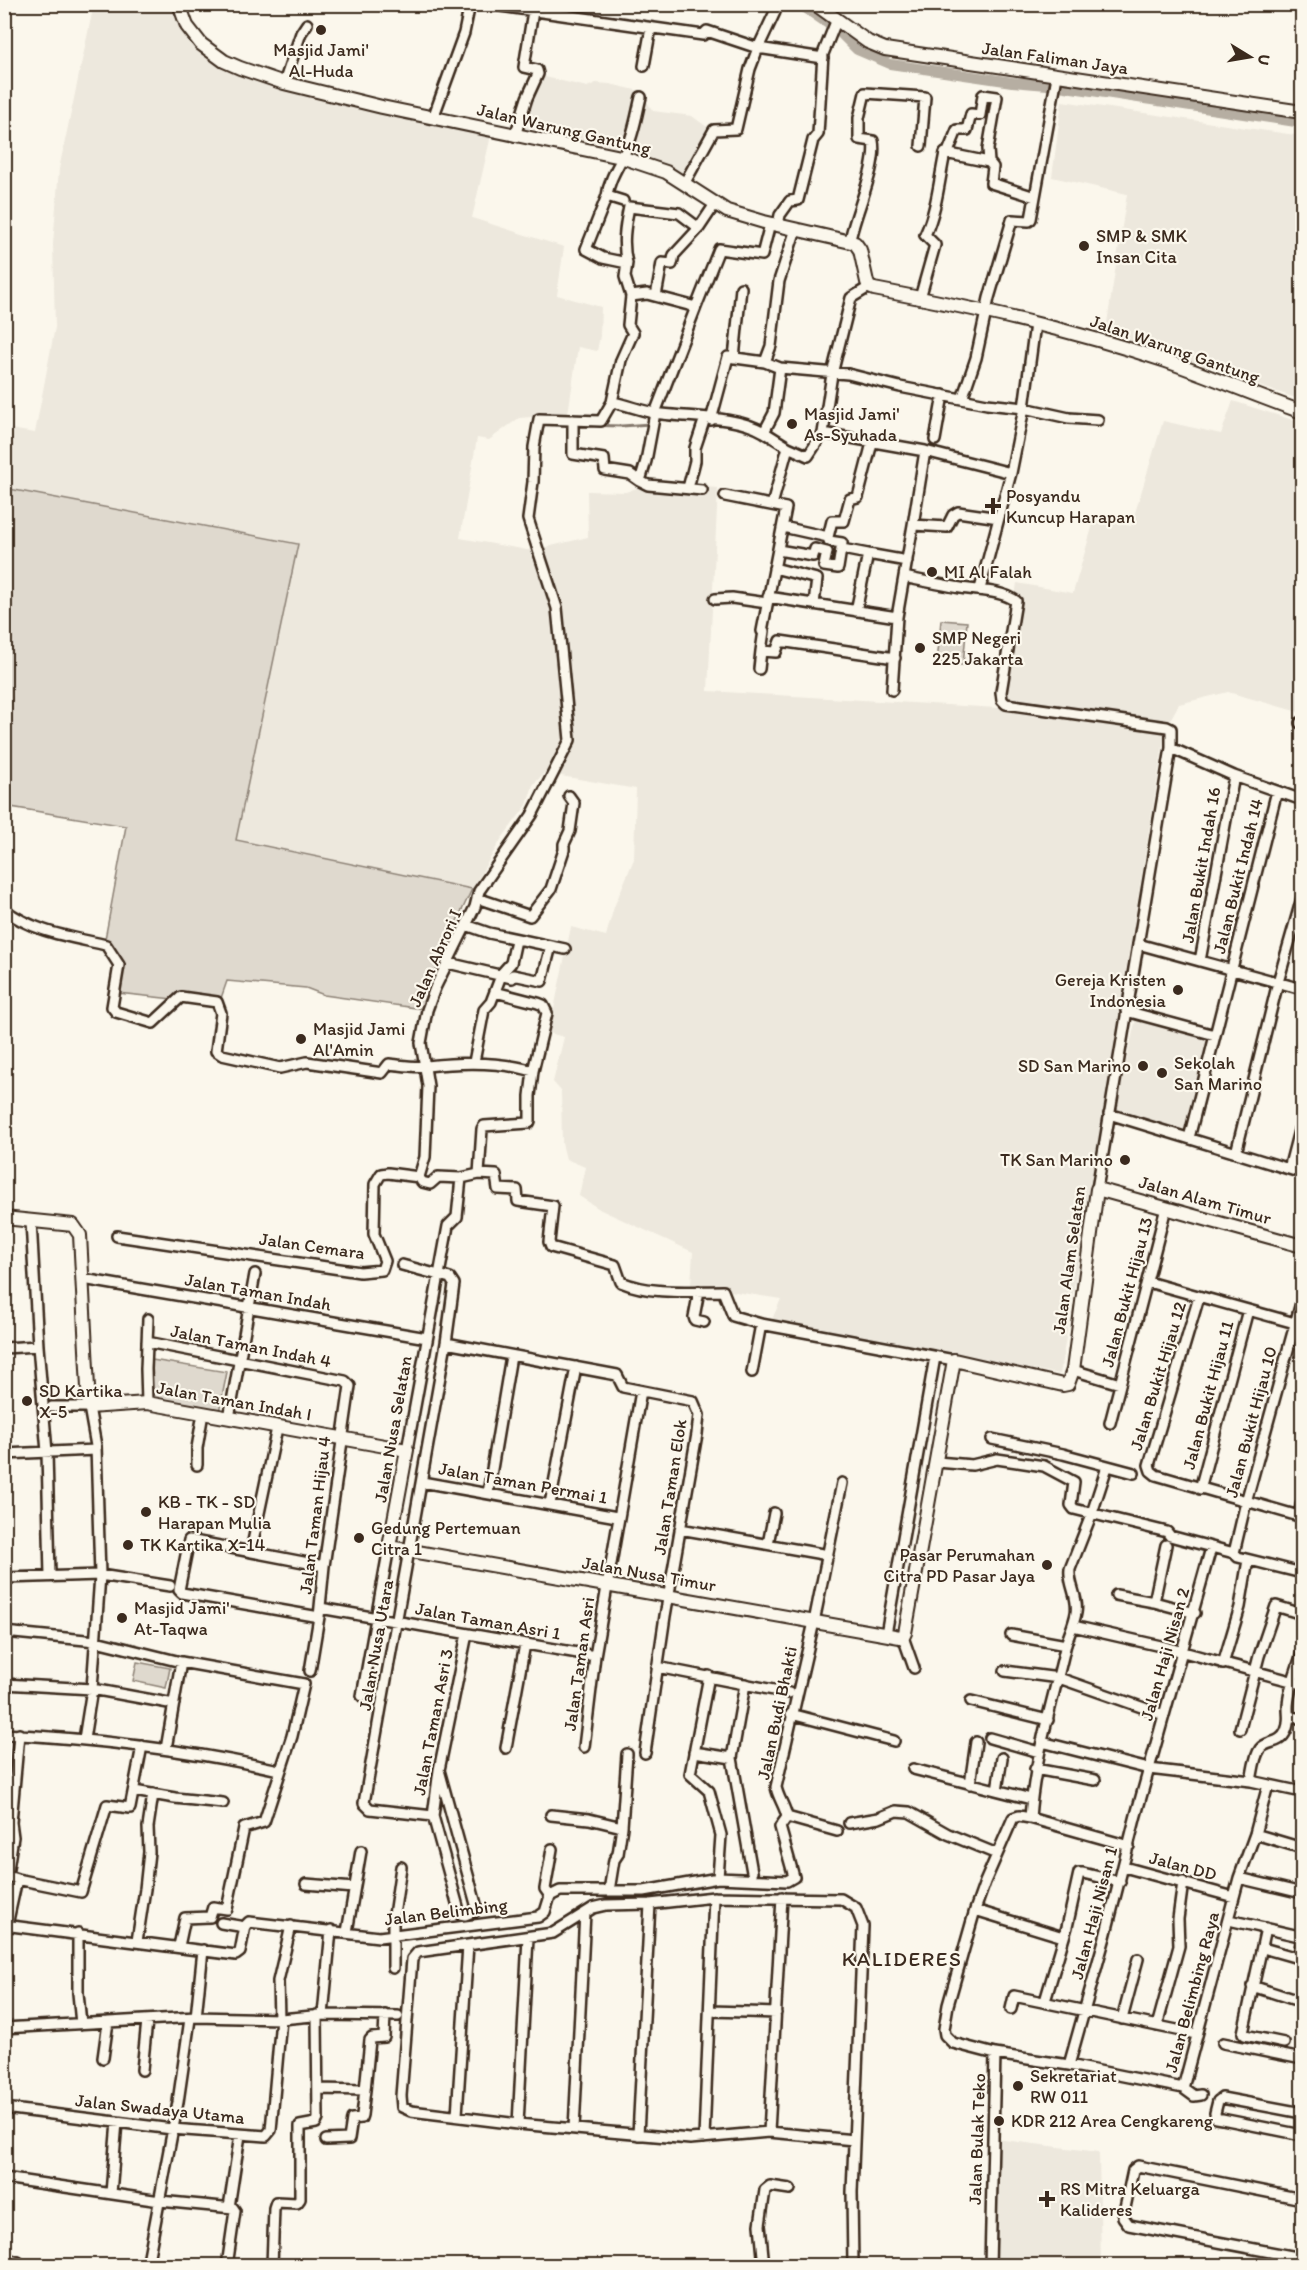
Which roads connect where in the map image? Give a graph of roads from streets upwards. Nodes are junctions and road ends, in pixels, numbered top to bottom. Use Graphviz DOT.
graph roads {
  1 [pos="178,4"];
  2 [pos="470,4"];
  3 [pos="486,4"];
  4 [pos="776,4"];
  5 [pos="815,4"];
  6 [pos="533,11"];
  7 [pos="837,19"];
  8 [pos="308,24"];
  9 [pos="651,28"];
  10 [pos="758,48"];
  11 [pos="822,58"];
  12 [pos="644,66"];
  13 [pos="1057,78"];
  14 [pos="284,83"];
  15 [pos="641,97"];
  16 [pos="1302,112"];
  17 [pos="433,118"];
  18 [pos="515,136"];
  19 [pos="921,146"];
  20 [pos="946,153"];
  21 [pos="621,157"];
  22 [pos="989,162"];
  23 [pos="684,184"];
  24 [pos="607,196"];
  25 [pos="1035,197"];
  26 [pos="623,201"];
  27 [pos="716,204"];
  28 [pos="774,224"];
  29 [pos="699,228"];
  30 [pos="796,229"];
  31 [pos="849,240"];
  32 [pos="627,263"];
  33 [pos="869,287"];
  34 [pos="741,288"];
  35 [pos="631,296"];
  36 [pos="656,296"];
  37 [pos="920,298"];
  38 [pos="696,307"];
  39 [pos="986,311"];
  40 [pos="1035,324"];
  41 [pos="734,358"];
  42 [pos="765,362"];
  43 [pos="780,368"];
  44 [pos="832,374"];
  45 [pos="943,395"];
  46 [pos="962,399"];
  47 [pos="612,402"];
  48 [pos="1024,408"];
  49 [pos="1302,412"];
  50 [pos="656,418"];
  51 [pos="708,419"];
  52 [pos="1098,420"];
  53 [pos="573,423"];
  54 [pos="764,432"];
  55 [pos="821,436"];
  56 [pos="934,440"];
  57 [pos="872,443"];
  58 [pos="788,447"];
  59 [pos="926,451"];
  60 [pos="1011,473"];
  61 [pos="640,481"];
  62 [pos="688,488"];
  63 [pos="702,490"];
  64 [pos="725,496"];
  65 [pos="772,505"];
  66 [pos="999,518"];
  67 [pos="913,525"];
  68 [pos="783,527"];
  69 [pos="828,537"];
  70 [pos="842,549"];
  71 [pos="778,550"];
  72 [pos="868,554"];
  73 [pos="907,561"];
  74 [pos="774,568"];
  75 [pos="904,577"];
  76 [pos="980,589"];
  77 [pos="715,599"];
  78 [pos="767,600"];
  79 [pos="814,604"];
  80 [pos="856,611"];
  81 [pos="897,617"];
  82 [pos="761,651"];
  83 [pos="895,658"];
  84 [pos="759,669"];
  85 [pos="892,690"];
  86 [pos="1171,748"];
  87 [pos="1234,776"];
  88 [pos="1277,791"];
  89 [pos="569,796"];
  90 [pos="1302,800"];
  91 [pos="477,898"];
  92 [pos="1302,898"];
  93 [pos="4,909"];
  94 [pos="466,925"];
  95 [pos="516,939"];
  96 [pos="1138,944"];
  97 [pos="551,946"];
  98 [pos="565,950"];
  99 [pos="1200,961"];
  100 [pos="448,963"];
  101 [pos="1231,969"];
  102 [pos="501,976"];
  103 [pos="1278,982"];
  104 [pos="1302,989"];
  105 [pos="495,992"];
  106 [pos="1126,1011"];
  107 [pos="1215,1035"];
  108 [pos="474,1062"];
  109 [pos="426,1066"];
  110 [pos="533,1071"];
  111 [pos="1109,1114"];
  112 [pos="1302,1119"];
  113 [pos="1189,1138"];
  114 [pos="1236,1153"];
  115 [pos="1289,1169"];
  116 [pos="1302,1173"];
  117 [pos="479,1174"];
  118 [pos="419,1177"];
  119 [pos="460,1178"];
  120 [pos="1097,1189"];
  121 [pos="1166,1208"];
  122 [pos="4,1218"];
  123 [pos="31,1221"];
  124 [pos="117,1236"];
  125 [pos="1302,1246"];
  126 [pos="402,1265"];
  127 [pos="255,1274"];
  128 [pos="438,1274"];
  129 [pos="83,1279"];
  130 [pos="1148,1282"];
  131 [pos="699,1291"];
  132 [pos="1199,1297"];
  133 [pos="1302,1299"];
  134 [pos="249,1307"];
  135 [pos="1248,1310"];
  136 [pos="148,1319"];
  137 [pos="704,1322"];
  138 [pos="761,1324"];
  139 [pos="1299,1324"];
  140 [pos="427,1338"];
  141 [pos="147,1342"];
  142 [pos="446,1343"];
  143 [pos="38,1346"];
  144 [pos="4,1348"];
  145 [pos="511,1356"];
  146 [pos="935,1357"];
  147 [pos="954,1360"];
  148 [pos="239,1361"];
  149 [pos="576,1367"];
  150 [pos="1073,1370"];
  151 [pos="752,1372"];
  152 [pos="348,1383"];
  153 [pos="1120,1384"];
  154 [pos="641,1391"];
  155 [pos="147,1403"];
  156 [pos="52,1407"];
  157 [pos="89,1407"];
  158 [pos="203,1413"];
  159 [pos="229,1418"];
  160 [pos="1110,1423"];
  161 [pos="277,1428"];
  162 [pos="341,1438"];
  163 [pos="992,1439"];
  164 [pos="96,1450"];
  165 [pos="407,1450"];
  166 [pos="47,1452"];
  167 [pos="4,1454"];
  168 [pos="937,1462"];
  169 [pos="197,1465"];
  170 [pos="1107,1467"];
  171 [pos="1134,1473"];
  172 [pos="422,1482"];
  173 [pos="842,1484"];
  174 [pos="1200,1489"];
  175 [pos="488,1493"];
  176 [pos="1246,1502"];
  177 [pos="1302,1502"];
  178 [pos="550,1504"];
  179 [pos="774,1513"];
  180 [pos="1092,1513"];
  181 [pos="617,1517"];
  182 [pos="1300,1517"];
  183 [pos="680,1529"];
  184 [pos="1168,1541"];
  185 [pos="904,1542"];
  186 [pos="768,1544"];
  187 [pos="921,1545"];
  188 [pos="389,1547"];
  189 [pos="1211,1548"];
  190 [pos="251,1551"];
  191 [pos="410,1551"];
  192 [pos="1234,1553"];
  193 [pos="828,1555"];
  194 [pos="1248,1560"];
  195 [pos="324,1566"];
  196 [pos="1302,1573"];
  197 [pos="100,1575"];
  198 [pos="50,1576"];
  199 [pos="4,1578"];
  200 [pos="607,1585"];
  201 [pos="170,1586"];
  202 [pos="1116,1595"];
  203 [pos="669,1596"];
  204 [pos="1154,1602"];
  205 [pos="320,1613"];
  206 [pos="1194,1613"];
  207 [pos="1302,1614"];
  208 [pos="376,1619"];
  209 [pos="397,1622"];
  210 [pos="814,1622"];
  211 [pos="1073,1626"];
  212 [pos="4,1632"];
  213 [pos="467,1634"];
  214 [pos="886,1634"];
  215 [pos="1011,1635"];
  216 [pos="903,1637"];
  217 [pos="96,1641"];
  218 [pos="525,1644"];
  219 [pos="1066,1645"];
  220 [pos="1181,1653"];
  221 [pos="1302,1653"];
  222 [pos="595,1656"];
  223 [pos="181,1662"];
  224 [pos="1223,1664"];
  225 [pos="657,1667"];
  226 [pos="914,1668"];
  227 [pos="310,1671"];
  228 [pos="1005,1671"];
  229 [pos="1255,1671"];
  230 [pos="709,1676"];
  231 [pos="1059,1678"];
  232 [pos="1298,1682"];
  233 [pos="4,1684"];
  234 [pos="745,1684"];
  235 [pos="92,1689"];
  236 [pos="789,1693"];
  237 [pos="362,1696"];
  238 [pos="971,1701"];
  239 [pos="174,1704"];
  240 [pos="791,1714"];
  241 [pos="1164,1715"];
  242 [pos="1290,1716"];
  243 [pos="1302,1719"];
  244 [pos="1048,1720"];
  245 [pos="1240,1729"];
  246 [pos="4,1734"];
  247 [pos="19,1734"];
  248 [pos="84,1738"];
  249 [pos="990,1738"];
  250 [pos="894,1741"];
  251 [pos="976,1742"];
  252 [pos="1042,1742"];
  253 [pos="142,1746"];
  254 [pos="584,1747"];
  255 [pos="506,1748"];
  256 [pos="166,1749"];
  257 [pos="694,1752"];
  258 [pos="1039,1752"];
  259 [pos="645,1753"];
  260 [pos="627,1754"];
  261 [pos="732,1758"];
  262 [pos="1002,1758"];
  263 [pos="913,1769"];
  264 [pos="1035,1769"];
  265 [pos="1149,1769"];
  266 [pos="279,1770"];
  267 [pos="439,1770"];
  268 [pos="1095,1780"];
  269 [pos="1251,1781"];
  270 [pos="970,1784"];
  271 [pos="1268,1785"];
  272 [pos="997,1790"];
  273 [pos="134,1791"];
  274 [pos="1302,1792"];
  275 [pos="153,1794"];
  276 [pos="1031,1799"];
  277 [pos="224,1803"];
  278 [pos="364,1803"];
  279 [pos="551,1815"];
  280 [pos="433,1816"];
  281 [pos="787,1817"];
  282 [pos="1030,1818"];
  283 [pos="849,1823"];
  284 [pos="622,1827"];
  285 [pos="837,1831"];
  286 [pos="1255,1834"];
  287 [pos="1129,1845"];
  288 [pos="1302,1848"];
  289 [pos="552,1849"];
  290 [pos="361,1851"];
  291 [pos="997,1854"];
  292 [pos="401,1867"];
  293 [pos="1124,1868"];
  294 [pos="752,1872"];
  295 [pos="6,1875"];
  296 [pos="718,1878"];
  297 [pos="1239,1878"];
  298 [pos="17,1879"];
  299 [pos="1120,1882"];
  300 [pos="1183,1882"];
  301 [pos="306,1884"];
  302 [pos="354,1888"];
  303 [pos="609,1891"];
  304 [pos="1302,1893"];
  305 [pos="550,1896"];
  306 [pos="714,1897"];
  307 [pos="782,1897"];
  308 [pos="1234,1897"];
  309 [pos="650,1904"];
  310 [pos="975,1910"];
  311 [pos="585,1913"];
  312 [pos="1229,1920"];
  313 [pos="221,1923"];
  314 [pos="6,1925"];
  315 [pos="291,1926"];
  316 [pos="244,1927"];
  317 [pos="1266,1928"];
  318 [pos="332,1930"];
  319 [pos="347,1932"];
  320 [pos="78,1933"];
  321 [pos="393,1935"];
  322 [pos="1063,1937"];
  323 [pos="528,1938"];
  324 [pos="137,1941"];
  325 [pos="468,1945"];
  326 [pos="179,1946"];
  327 [pos="1263,1948"];
  328 [pos="203,1950"];
  329 [pos="1138,1959"];
  330 [pos="393,1968"];
  331 [pos="1252,1986"];
  332 [pos="1045,2001"];
  333 [pos="1302,2002"];
  334 [pos="1011,2009"];
  335 [pos="711,2011"];
  336 [pos="1085,2012"];
  337 [pos="776,2013"];
  338 [pos="320,2015"];
  339 [pos="385,2015"];
  340 [pos="398,2016"];
  341 [pos="193,2018"];
  342 [pos="280,2019"];
  343 [pos="1122,2019"];
  344 [pos="147,2020"];
  345 [pos="108,2022"];
  346 [pos="81,2024"];
  347 [pos="1157,2026"];
  348 [pos="4,2028"];
  349 [pos="1196,2034"];
  350 [pos="1223,2043"];
  351 [pos="1284,2043"];
  352 [pos="995,2054"];
  353 [pos="103,2058"];
  354 [pos="1302,2059"];
  355 [pos="1069,2065"];
  356 [pos="142,2070"];
  357 [pos="1181,2088"];
  358 [pos="318,2089"];
  359 [pos="365,2090"];
  360 [pos="1201,2095"];
  361 [pos="4,2108"];
  362 [pos="1302,2113"];
  363 [pos="456,2115"];
  364 [pos="117,2122"];
  365 [pos="518,2124"];
  366 [pos="172,2129"];
  367 [pos="574,2129"];
  368 [pos="769,2132"];
  369 [pos="638,2134"];
  370 [pos="240,2135"];
  371 [pos="1302,2135"];
  372 [pos="704,2138"];
  373 [pos="326,2140"];
  374 [pos="854,2140"];
  375 [pos="4,2178"];
  376 [pos="790,2189"];
  377 [pos="111,2193"];
  378 [pos="1302,2199"];
  379 [pos="160,2201"];
  380 [pos="229,2207"];
  381 [pos="4,2258"];
  382 [pos="1302,2258"];
  383 [pos="22,2265"];
  384 [pos="147,2265"];
  385 [pos="227,2265"];
  386 [pos="272,2265"];
  387 [pos="764,2265"];
  388 [pos="853,2265"];
  389 [pos="990,2265"];
  1 -- 14 [label="street, Jalan Warung Gantung"];
  2 -- 17 [label="street"];
  3 -- 6 [label="street"];
  4 -- 10 [label="street"];
  5 -- 7 [label="street, Jalan Faliman Jaya"];
  6 -- 9 [label="street"];
  6 -- 18 [label="street"];
  7 -- 11 [label="street"];
  7 -- 13 [label="street, Jalan Faliman Jaya"];
  8 -- 14 [label="street"];
  9 -- 10 [label="street"];
  9 -- 12 [label="street"];
  10 -- 11 [label="street"];
  10 -- 23 [label="street"];
  11 -- 28 [label="street"];
  13 -- 16 [label="street, Jalan Faliman Jaya"];
  13 -- 25 [label="street"];
  14 -- 17 [label="street, Jalan Warung Gantung"];
  15 -- 21 [label="street"];
  17 -- 18 [label="street, Jalan Warung Gantung"];
  18 -- 21 [label="street, Jalan Warung Gantung"];
  19 -- 31 [label="street"];
  20 -- 22 [label="street"];
  20 -- 22 [label="street"];
  20 -- 37 [label="street"];
  21 -- 23 [label="street, Jalan Warung Gantung"];
  21 -- 24 [label="street"];
  22 -- 25 [label="street"];
  23 -- 27 [label="street, Jalan Warung Gantung"];
  24 -- 26 [label="street"];
  24 -- 32 [label="street"];
  25 -- 39 [label="street"];
  27 -- 28 [label="street, Jalan Warung Gantung"];
  27 -- 29 [label="street"];
  28 -- 30 [label="street, Jalan Warung Gantung"];
  28 -- 38 [label="street"];
  29 -- 32 [label="street"];
  29 -- 36 [label="street"];
  30 -- 31 [label="street, Jalan Warung Gantung"];
  30 -- 42 [label="street"];
  31 -- 33 [label="street"];
  32 -- 35 [label="street"];
  33 -- 37 [label="street, Jalan Warung Gantung"];
  33 -- 44 [label="street"];
  34 -- 41 [label="street"];
  35 -- 36 [label="street"];
  35 -- 47 [label="street"];
  36 -- 38 [label="street"];
  37 -- 39 [label="street, Jalan Warung Gantung"];
  38 -- 50 [label="street"];
  39 -- 40 [label="street, Jalan Warung Gantung"];
  39 -- 46 [label="street"];
  40 -- 48 [label="street"];
  40 -- 49 [label="street, Jalan Warung Gantung"];
  41 -- 42 [label="street"];
  41 -- 51 [label="street"];
  42 -- 43 [label="street"];
  43 -- 44 [label="street"];
  43 -- 54 [label="street"];
  44 -- 45 [label="street"];
  44 -- 55 [label="street"];
  45 -- 46 [label="street"];
  45 -- 56 [label="street"];
  46 -- 48 [label="street"];
  47 -- 50 [label="street"];
  47 -- 53 [label="street"];
  48 -- 52 [label="street"];
  48 -- 60 [label="street"];
  50 -- 51 [label="street"];
  50 -- 61 [label="street"];
  51 -- 54 [label="street"];
  51 -- 62 [label="street"];
  53 -- 61 [label="street"];
  53 -- 91 [label="street, Jalan Abrori I"];
  54 -- 58 [label="street"];
  55 -- 57 [label="street"];
  55 -- 58 [label="street"];
  57 -- 59 [label="street"];
  57 -- 69 [label="street"];
  58 -- 65 [label="street"];
  59 -- 60 [label="street"];
  59 -- 67 [label="street"];
  60 -- 66 [label="street"];
  61 -- 62 [label="street"];
  62 -- 63 [label="street"];
  64 -- 65 [label="street"];
  65 -- 68 [label="street"];
  66 -- 67 [label="street"];
  66 -- 76 [label="street"];
  67 -- 73 [label="street"];
  68 -- 69 [label="street"];
  68 -- 71 [label="street"];
  69 -- 70 [label="street"];
  70 -- 71 [label="street"];
  70 -- 72 [label="street"];
  71 -- 74 [label="street"];
  72 -- 73 [label="street"];
  72 -- 80 [label="street"];
  73 -- 75 [label="street"];
  74 -- 78 [label="street"];
  74 -- 79 [label="street"];
  75 -- 76 [label="street"];
  75 -- 81 [label="street"];
  76 -- 86 [label="street"];
  77 -- 78 [label="street"];
  78 -- 79 [label="street"];
  78 -- 82 [label="street"];
  79 -- 80 [label="street"];
  80 -- 81 [label="street"];
  81 -- 83 [label="street"];
  82 -- 83 [label="street"];
  82 -- 84 [label="street"];
  83 -- 85 [label="street"];
  86 -- 87 [label="street"];
  86 -- 96 [label="street, Jalan Alam Selatan"];
  87 -- 88 [label="street"];
  87 -- 99 [label="street, Jalan Bukit Indah 16"];
  88 -- 90 [label="street"];
  88 -- 101 [label="street, Jalan Bukit Indah 14"];
  89 -- 91 [label="street"];
  91 -- 94 [label="street, Jalan Abrori I"];
  92 -- 103 [label="street"];
  93 -- 109 [label="street"];
  94 -- 95 [label="street"];
  94 -- 100 [label="street, Jalan Abrori I"];
  95 -- 97 [label="street"];
  95 -- 102 [label="street"];
  96 -- 99 [label="street"];
  96 -- 106 [label="street, Jalan Alam Selatan"];
  97 -- 98 [label="street"];
  97 -- 102 [label="street"];
  99 -- 101 [label="street"];
  100 -- 102 [label="street"];
  100 -- 109 [label="street, Jalan Abrori I"];
  101 -- 103 [label="street"];
  101 -- 107 [label="street, Jalan Bukit Indah 14"];
  102 -- 105 [label="street"];
  103 -- 104 [label="street"];
  103 -- 114 [label="street"];
  105 -- 108 [label="street"];
  105 -- 110 [label="street"];
  106 -- 107 [label="street"];
  106 -- 111 [label="street, Jalan Alam Selatan"];
  107 -- 113 [label="street, Jalan Bukit Indah 14"];
  108 -- 109 [label="street"];
  108 -- 110 [label="street"];
  109 -- 118 [label="street"];
  110 -- 117 [label="street"];
  111 -- 113 [label="street"];
  111 -- 120 [label="street, Jalan Alam Selatan"];
  112 -- 115 [label="street"];
  113 -- 114 [label="street"];
  114 -- 115 [label="street"];
  115 -- 116 [label="street"];
  117 -- 119 [label="street"];
  117 -- 131 [label="street"];
  118 -- 119 [label="street"];
  118 -- 124 [label="street, Jalan Cemara"];
  119 -- 128 [label="street, Jalan Nusa Selatan"];
  120 -- 121 [label="street, Jalan Alam Timur"];
  120 -- 150 [label="street, Jalan Alam Selatan"];
  121 -- 125 [label="street, Jalan Alam Timur"];
  121 -- 130 [label="street, Jalan Bukit Hijau 13"];
  122 -- 123 [label="street"];
  123 -- 129 [label="street"];
  123 -- 143 [label="street"];
  126 -- 128 [label="street"];
  127 -- 134 [label="street"];
  128 -- 140 [label="street, Jalan Nusa Selatan"];
  128 -- 142 [label="street, Jalan Nusa Utara"];
  129 -- 134 [label="street, Jalan Taman Indah"];
  129 -- 157 [label="street"];
  130 -- 132 [label="street"];
  130 -- 153 [label="street, Jalan Bukit Hijau 13"];
  131 -- 137 [label="street"];
  131 -- 138 [label="street"];
  132 -- 135 [label="street"];
  132 -- 174 [label="street, Jalan Bukit Hijau 12"];
  133 -- 139 [label="street, Jalan Bukit Hijau 10"];
  134 -- 140 [label="street, Jalan Taman Indah"];
  134 -- 148 [label="street"];
  135 -- 139 [label="street"];
  135 -- 174 [label="street, Jalan Bukit Hijau 11"];
  136 -- 141 [label="street"];
  138 -- 146 [label="street"];
  138 -- 151 [label="street"];
  139 -- 176 [label="street, Jalan Bukit Hijau 10"];
  140 -- 165 [label="street, Jalan Nusa Selatan"];
  141 -- 148 [label="street, Jalan Taman Indah 4"];
  141 -- 155 [label="street"];
  142 -- 145 [label="street"];
  142 -- 172 [label="street, Jalan Nusa Utara"];
  143 -- 144 [label="street"];
  143 -- 166 [label="street"];
  145 -- 149 [label="street"];
  145 -- 175 [label="street"];
  146 -- 147 [label="street"];
  146 -- 185 [label="street"];
  147 -- 150 [label="street"];
  147 -- 168 [label="street"];
  148 -- 152 [label="street, Jalan Taman Indah 4"];
  148 -- 159 [label="street"];
  149 -- 154 [label="street"];
  149 -- 178 [label="street"];
  150 -- 153 [label="street, Jalan Bukit Hijau 13"];
  152 -- 162 [label="street, Jalan Taman Hijau 4"];
  153 -- 160 [label="street, Jalan Bukit Hijau 13"];
  154 -- 181 [label="street, Jalan Taman Asri"];
  154 -- 183 [label="street, Jalan Taman Elok"];
  155 -- 157 [label="street, Jalan Taman Indah I"];
  155 -- 158 [label="street, Jalan Taman Indah I"];
  156 -- 157 [label="street"];
  157 -- 164 [label="street"];
  158 -- 159 [label="street, Jalan Taman Indah I"];
  158 -- 169 [label="street"];
  159 -- 161 [label="street, Jalan Taman Indah I"];
  161 -- 162 [label="street, Jalan Taman Indah I"];
  161 -- 190 [label="street"];
  162 -- 165 [label="street, Jalan Taman Indah I"];
  162 -- 195 [label="street, Jalan Taman Hijau 4"];
  163 -- 170 [label="street"];
  164 -- 166 [label="street"];
  164 -- 197 [label="street"];
  165 -- 188 [label="street, Jalan Nusa Selatan"];
  166 -- 167 [label="street"];
  166 -- 198 [label="street"];
  168 -- 180 [label="street"];
  168 -- 187 [label="street"];
  170 -- 171 [label="street"];
  170 -- 180 [label="street"];
  172 -- 175 [label="street, Jalan Taman Permai 1"];
  172 -- 191 [label="street, Jalan Nusa Utara"];
  173 -- 193 [label="street, Jalan Budi Bhakti"];
  174 -- 176 [label="street"];
  175 -- 178 [label="street, Jalan Taman Permai 1"];
  176 -- 182 [label="street"];
  176 -- 192 [label="street, Jalan Bukit Hijau 10"];
  177 -- 182 [label="street"];
  178 -- 181 [label="street, Jalan Taman Permai 1"];
  179 -- 186 [label="street"];
  180 -- 184 [label="street"];
  180 -- 211 [label="street"];
  181 -- 200 [label="street, Jalan Taman Asri"];
  183 -- 186 [label="street"];
  183 -- 203 [label="street, Jalan Taman Elok"];
  184 -- 189 [label="street"];
  184 -- 204 [label="street"];
  185 -- 187 [label="street"];
  185 -- 214 [label="street"];
  186 -- 193 [label="street"];
  187 -- 216 [label="street"];
  188 -- 191 [label="street, Jalan Nusa Timur"];
  188 -- 208 [label="street, Jalan Nusa Selatan"];
  189 -- 192 [label="street"];
  189 -- 206 [label="street, Jalan Haji Nisan 2"];
  190 -- 195 [label="street"];
  190 -- 205 [label="street, Jalan Taman Asri 1"];
  191 -- 200 [label="street, Jalan Nusa Timur"];
  191 -- 209 [label="street, Jalan Nusa Utara"];
  192 -- 194 [label="street"];
  193 -- 210 [label="street, Jalan Budi Bhakti"];
  194 -- 196 [label="street"];
  194 -- 224 [label="street"];
  195 -- 205 [label="street, Jalan Taman Hijau 4"];
  197 -- 198 [label="street"];
  197 -- 201 [label="street"];
  197 -- 217 [label="street"];
  198 -- 199 [label="street"];
  200 -- 203 [label="street, Jalan Nusa Timur"];
  200 -- 222 [label="street, Jalan Taman Asri"];
  202 -- 204 [label="street"];
  203 -- 210 [label="street, Jalan Nusa Timur"];
  203 -- 225 [label="street, Jalan Taman Elok"];
  204 -- 206 [label="street"];
  205 -- 208 [label="street, Jalan Taman Asri 1"];
  205 -- 227 [label="street, Jalan Taman Hijau 4"];
  206 -- 220 [label="street, Jalan Haji Nisan 2"];
  207 -- 229 [label="street"];
  208 -- 209 [label="street, Jalan Taman Asri 1"];
  208 -- 237 [label="street, Jalan Nusa Selatan"];
  209 -- 213 [label="street, Jalan Taman Asri 1"];
  209 -- 278 [label="street, Jalan Nusa Utara"];
  210 -- 214 [label="street, Jalan Nusa Timur"];
  210 -- 240 [label="street, Jalan Budi Bhakti"];
  211 -- 219 [label="street"];
  211 -- 220 [label="street"];
  212 -- 217 [label="street"];
  213 -- 218 [label="street, Jalan Taman Asri 1"];
  213 -- 267 [label="street, Jalan Taman Asri 3"];
  214 -- 216 [label="street, Jalan Nusa Timur"];
  215 -- 219 [label="street"];
  216 -- 226 [label="street"];
  217 -- 223 [label="street"];
  217 -- 235 [label="street"];
  218 -- 222 [label="street, Jalan Taman Asri 1"];
  218 -- 255 [label="street"];
  219 -- 231 [label="street"];
  220 -- 224 [label="street"];
  220 -- 241 [label="street, Jalan Haji Nisan 2"];
  221 -- 232 [label="street"];
  222 -- 254 [label="street, Jalan Taman Asri"];
  223 -- 239 [label="street"];
  223 -- 266 [label="street"];
  224 -- 229 [label="street"];
  225 -- 230 [label="street"];
  225 -- 259 [label="street, Jalan Taman Elok"];
  228 -- 231 [label="street"];
  229 -- 232 [label="street"];
  229 -- 245 [label="street"];
  230 -- 234 [label="street"];
  230 -- 257 [label="street"];
  231 -- 241 [label="street"];
  231 -- 244 [label="street"];
  232 -- 242 [label="street"];
  233 -- 235 [label="street"];
  234 -- 236 [label="street"];
  234 -- 261 [label="street"];
  235 -- 239 [label="street"];
  235 -- 248 [label="street"];
  238 -- 244 [label="street"];
  239 -- 256 [label="street"];
  240 -- 250 [label="street"];
  240 -- 281 [label="street, Jalan Budi Bhakti"];
  241 -- 265 [label="street, Jalan Haji Nisan 2"];
  242 -- 243 [label="street"];
  242 -- 269 [label="street"];
  244 -- 252 [label="street"];
  246 -- 247 [label="street"];
  247 -- 248 [label="street"];
  247 -- 295 [label="street"];
  248 -- 253 [label="street"];
  249 -- 258 [label="street"];
  251 -- 270 [label="street"];
  252 -- 258 [label="street"];
  252 -- 265 [label="street"];
  253 -- 256 [label="street"];
  253 -- 273 [label="street"];
  256 -- 266 [label="street"];
  257 -- 261 [label="street"];
  257 -- 296 [label="street"];
  258 -- 264 [label="street"];
  260 -- 284 [label="street"];
  261 -- 294 [label="street"];
  262 -- 272 [label="street"];
  263 -- 270 [label="street"];
  264 -- 268 [label="street"];
  264 -- 276 [label="street"];
  265 -- 269 [label="street"];
  265 -- 287 [label="street, Jalan Haji Nisan 1"];
  266 -- 326 [label="street"];
  267 -- 280 [label="street, Jalan Taman Asri 3"];
  267 -- 280 [label="street"];
  269 -- 271 [label="street"];
  270 -- 272 [label="street"];
  271 -- 274 [label="street"];
  271 -- 286 [label="street, Jalan Belimbing Raya"];
  272 -- 276 [label="street"];
  273 -- 275 [label="street"];
  273 -- 298 [label="street"];
  275 -- 277 [label="street"];
  275 -- 324 [label="street"];
  276 -- 282 [label="street"];
  278 -- 280 [label="street, Jalan Taman Asri 3"];
  279 -- 284 [label="street"];
  281 -- 285 [label="street"];
  281 -- 296 [label="street, Jalan Budi Bhakti"];
  282 -- 287 [label="street"];
  282 -- 291 [label="street, Jalan Bulak Teko"];
  283 -- 291 [label="street"];
  284 -- 303 [label="street"];
  286 -- 288 [label="street"];
  286 -- 297 [label="street, Jalan Belimbing Raya"];
  287 -- 293 [label="street, Jalan Haji Nisan 1"];
  289 -- 305 [label="street"];
  290 -- 302 [label="street"];
  291 -- 310 [label="street, Jalan Bulak Teko"];
  292 -- 321 [label="street"];
  293 -- 299 [label="street, Jalan Haji Nisan 1"];
  293 -- 300 [label="street, Jalan DD"];
  295 -- 298 [label="street"];
  296 -- 303 [label="street"];
  297 -- 304 [label="street"];
  297 -- 308 [label="street, Jalan Belimbing Raya"];
  298 -- 314 [label="street"];
  299 -- 322 [label="street"];
  299 -- 336 [label="street, Jalan Haji Nisan 1"];
  300 -- 308 [label="street, Jalan DD"];
  300 -- 347 [label="street"];
  301 -- 302 [label="street"];
  302 -- 319 [label="street"];
  303 -- 305 [label="street"];
  305 -- 321 [label="street, Jalan Belimbing"];
  306 -- 307 [label="street"];
  306 -- 309 [label="street"];
  306 -- 335 [label="street"];
  307 -- 337 [label="street"];
  307 -- 374 [label="street"];
  308 -- 312 [label="street, Jalan Belimbing Raya"];
  309 -- 311 [label="street"];
  309 -- 369 [label="street"];
  310 -- 322 [label="street"];
  310 -- 352 [label="street, Jalan Bulak Teko"];
  311 -- 323 [label="street"];
  311 -- 367 [label="street"];
  312 -- 317 [label="street"];
  312 -- 349 [label="street, Jalan Belimbing Raya"];
  313 -- 316 [label="street"];
  314 -- 320 [label="street"];
  315 -- 316 [label="street, Jalan Belimbing"];
  315 -- 318 [label="street, Jalan Belimbing"];
  315 -- 342 [label="street"];
  316 -- 328 [label="street"];
  317 -- 327 [label="street"];
  317 -- 327 [label="street"];
  318 -- 319 [label="street, Jalan Belimbing"];
  318 -- 338 [label="street"];
  319 -- 321 [label="street, Jalan Belimbing"];
  320 -- 324 [label="street"];
  320 -- 346 [label="street"];
  321 -- 330 [label="street"];
  322 -- 332 [label="street"];
  323 -- 325 [label="street"];
  323 -- 365 [label="street"];
  324 -- 326 [label="street"];
  325 -- 363 [label="street"];
  325 -- 363 [label="street"];
  326 -- 328 [label="street"];
  327 -- 331 [label="street"];
  328 -- 341 [label="street"];
  329 -- 343 [label="street"];
  331 -- 333 [label="street"];
  331 -- 351 [label="street"];
  332 -- 334 [label="street"];
  332 -- 336 [label="street"];
  335 -- 337 [label="street"];
  335 -- 372 [label="street"];
  336 -- 343 [label="street"];
  336 -- 355 [label="street, Jalan Haji Nisan 1"];
  337 -- 368 [label="street"];
  338 -- 339 [label="street"];
  338 -- 342 [label="street"];
  338 -- 358 [label="street"];
  339 -- 340 [label="street"];
  339 -- 359 [label="street"];
  341 -- 342 [label="street"];
  341 -- 344 [label="street"];
  341 -- 366 [label="street"];
  342 -- 370 [label="street, Jalan Swadaya Utama"];
  343 -- 347 [label="street"];
  344 -- 345 [label="street"];
  344 -- 356 [label="street"];
  345 -- 346 [label="street"];
  345 -- 353 [label="street"];
  346 -- 348 [label="street"];
  347 -- 349 [label="street"];
  349 -- 357 [label="street, Jalan Belimbing Raya"];
  350 -- 354 [label="street"];
  352 -- 355 [label="street, Jalan Belimbing Raya"];
  352 -- 389 [label="street, Jalan Bulak Teko"];
  355 -- 357 [label="street, Jalan Belimbing Raya"];
  357 -- 360 [label="street"];
  358 -- 359 [label="street"];
  358 -- 386 [label="street"];
  359 -- 373 [label="street"];
  361 -- 364 [label="street, Jalan Swadaya Utama"];
  362 -- 371 [label="street"];
  363 -- 365 [label="street"];
  364 -- 366 [label="street, Jalan Swadaya Utama"];
  364 -- 377 [label="street"];
  365 -- 367 [label="street"];
  366 -- 370 [label="street, Jalan Swadaya Utama"];
  366 -- 379 [label="street"];
  367 -- 369 [label="street"];
  368 -- 372 [label="street"];
  368 -- 374 [label="street"];
  369 -- 372 [label="street"];
  370 -- 380 [label="street"];
  374 -- 388 [label="street"];
  375 -- 377 [label="street"];
  376 -- 387 [label="street"];
  377 -- 379 [label="street"];
  378 -- 382 [label="street"];
  379 -- 380 [label="street"];
  379 -- 384 [label="street"];
  380 -- 385 [label="street"];
  381 -- 383 [label="street"];
}
